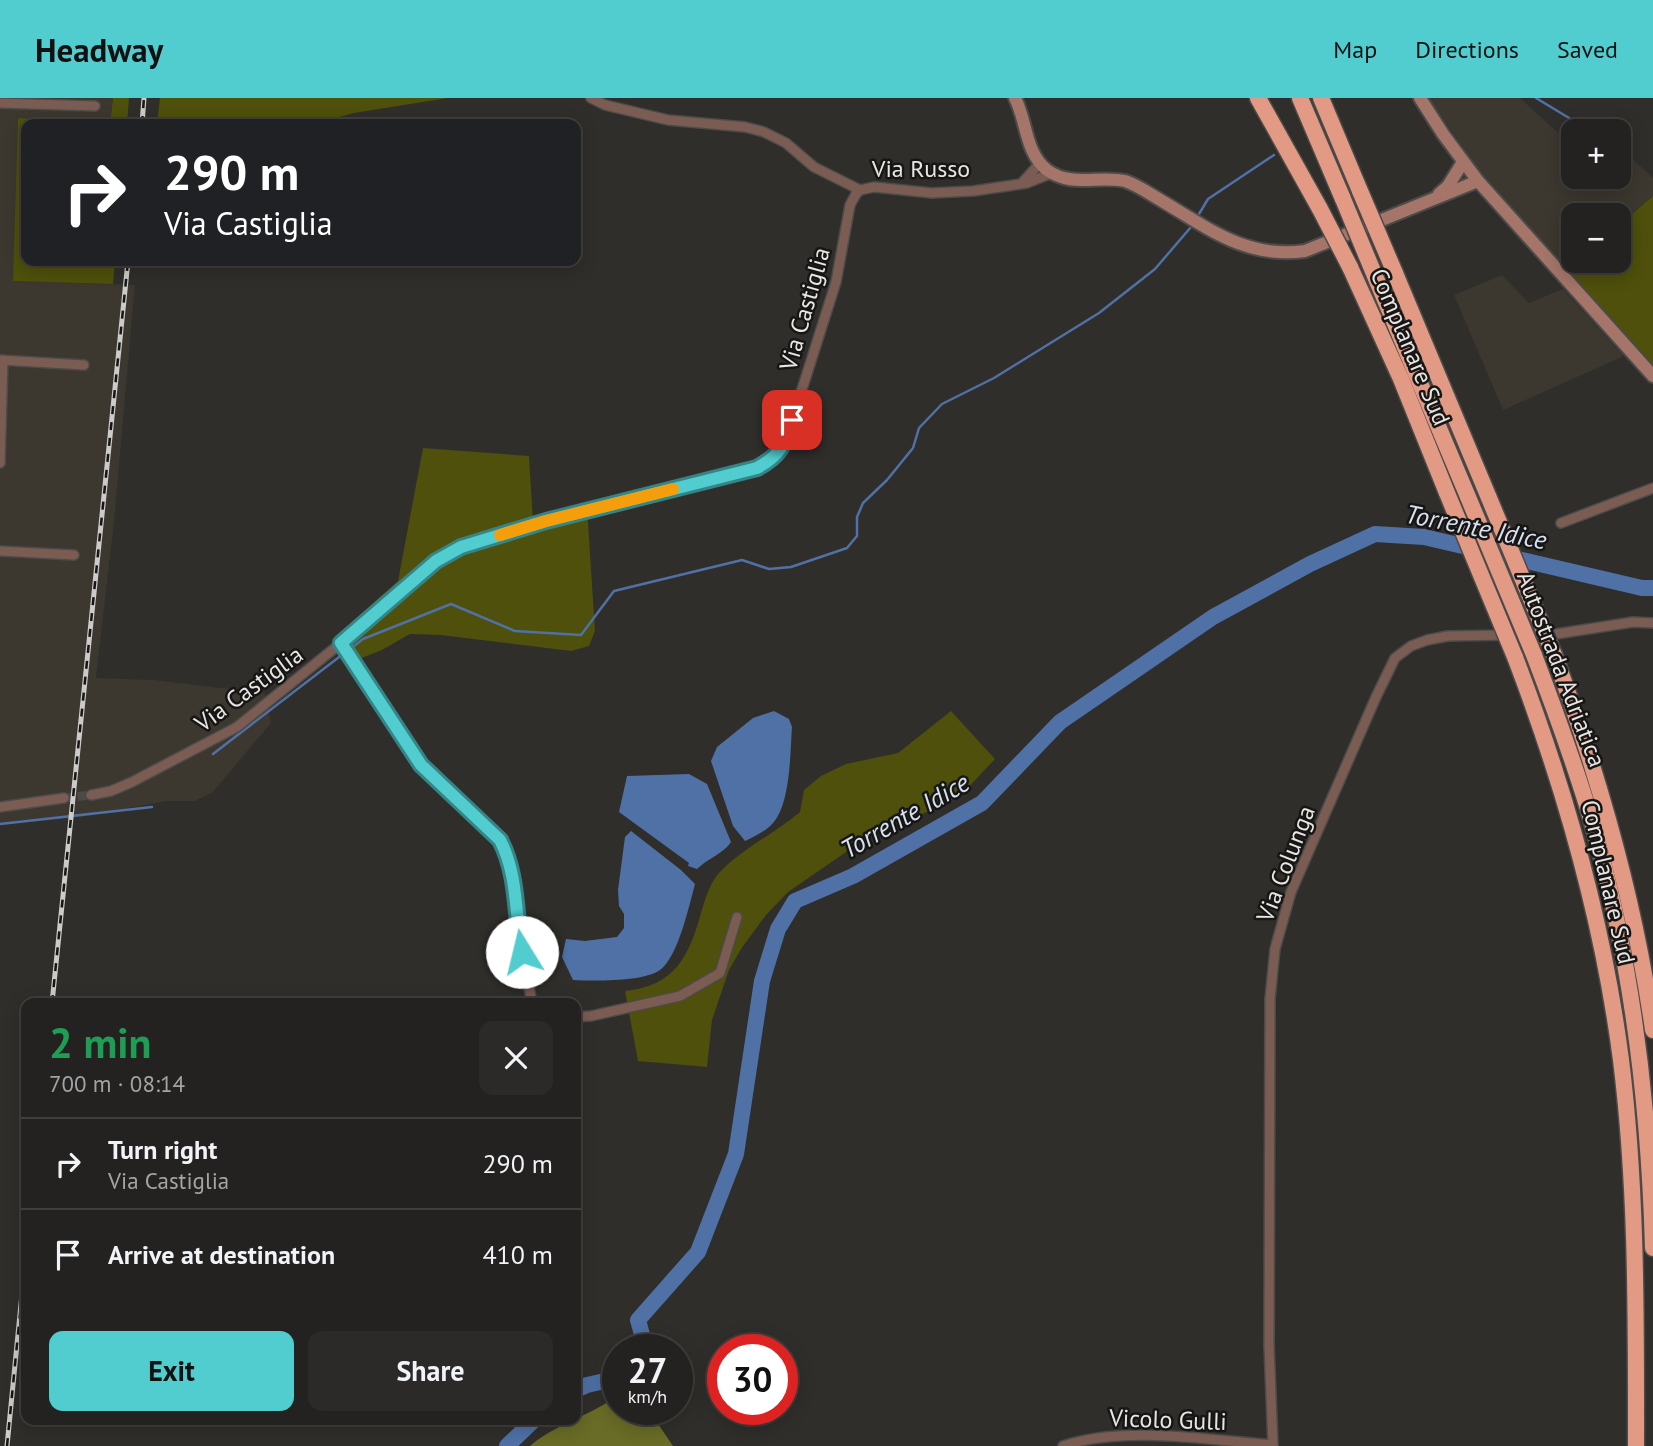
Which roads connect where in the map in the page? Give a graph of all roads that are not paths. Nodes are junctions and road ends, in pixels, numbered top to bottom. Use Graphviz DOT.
graph roads {
  1 [pos="591,98"];
  2 [pos="1015,98"];
  3 [pos="1258,98"];
  4 [pos="1300,98"];
  5 [pos="1321,98"];
  6 [pos="1420,98"];
  7 [pos="0,103"];
  8 [pos="94,106"];
  9 [pos="1463,162"];
  10 [pos="1040,163"];
  11 [pos="1052,173"];
  12 [pos="1478,181"];
  13 [pos="1020,184"];
  14 [pos="860,190"];
  15 [pos="1436,197"];
  16 [pos="2,360"];
  17 [pos="84,365"];
  18 [pos="1653,376"];
  19 [pos="0,463"];
  20 [pos="1653,488"];
  21 [pos="1561,523"];
  22 [pos="0,551"];
  23 [pos="74,555"];
  24 [pos="1653,623"];
  25 [pos="345,649"];
  26 [pos="91,795"];
  27 [pos="64,798"];
  28 [pos="0,807"];
  29 [pos="737,916"];
  30 [pos="531,998"];
  31 [pos="581,1017"];
  32 [pos="1653,1030"];
  33 [pos="1653,1248"];
  34 [pos="1063,1446"];
  35 [pos="1273,1446"];
  36 [pos="1636,1446"];
  1 -- 14 [label="street, Via Russo"];
  2 -- 10 [label="street"];
  3 -- 36 [label="highway, Complanare Sud, bridge"];
  4 -- 33 [label="highway, Autostrada Adriatica, bridge"];
  5 -- 32 [label="highway, Autostrada Adriatica, bridge"];
  6 -- 9 [label="street"];
  7 -- 8 [label="street"];
  9 -- 12 [label="street"];
  9 -- 15 [label="street"];
  10 -- 11 [label="street"];
  10 -- 13 [label="street"];
  11 -- 13 [label="street, Via Russo"];
  11 -- 15 [label="street"];
  12 -- 15 [label="street"];
  12 -- 18 [label="street"];
  13 -- 14 [label="street, Via Russo"];
  14 -- 25 [label="street, Via Castiglia"];
  16 -- 17 [label="street"];
  16 -- 19 [label="street"];
  20 -- 21 [label="street"];
  22 -- 23 [label="street"];
  24 -- 35 [label="street, Via Colunga"];
  25 -- 26 [label="street, Via Castiglia"];
  25 -- 30 [label="street"];
  27 -- 28 [label="street"];
  29 -- 31 [label="street"];
  34 -- 35 [label="street, Vicolo Gulli"];
}
